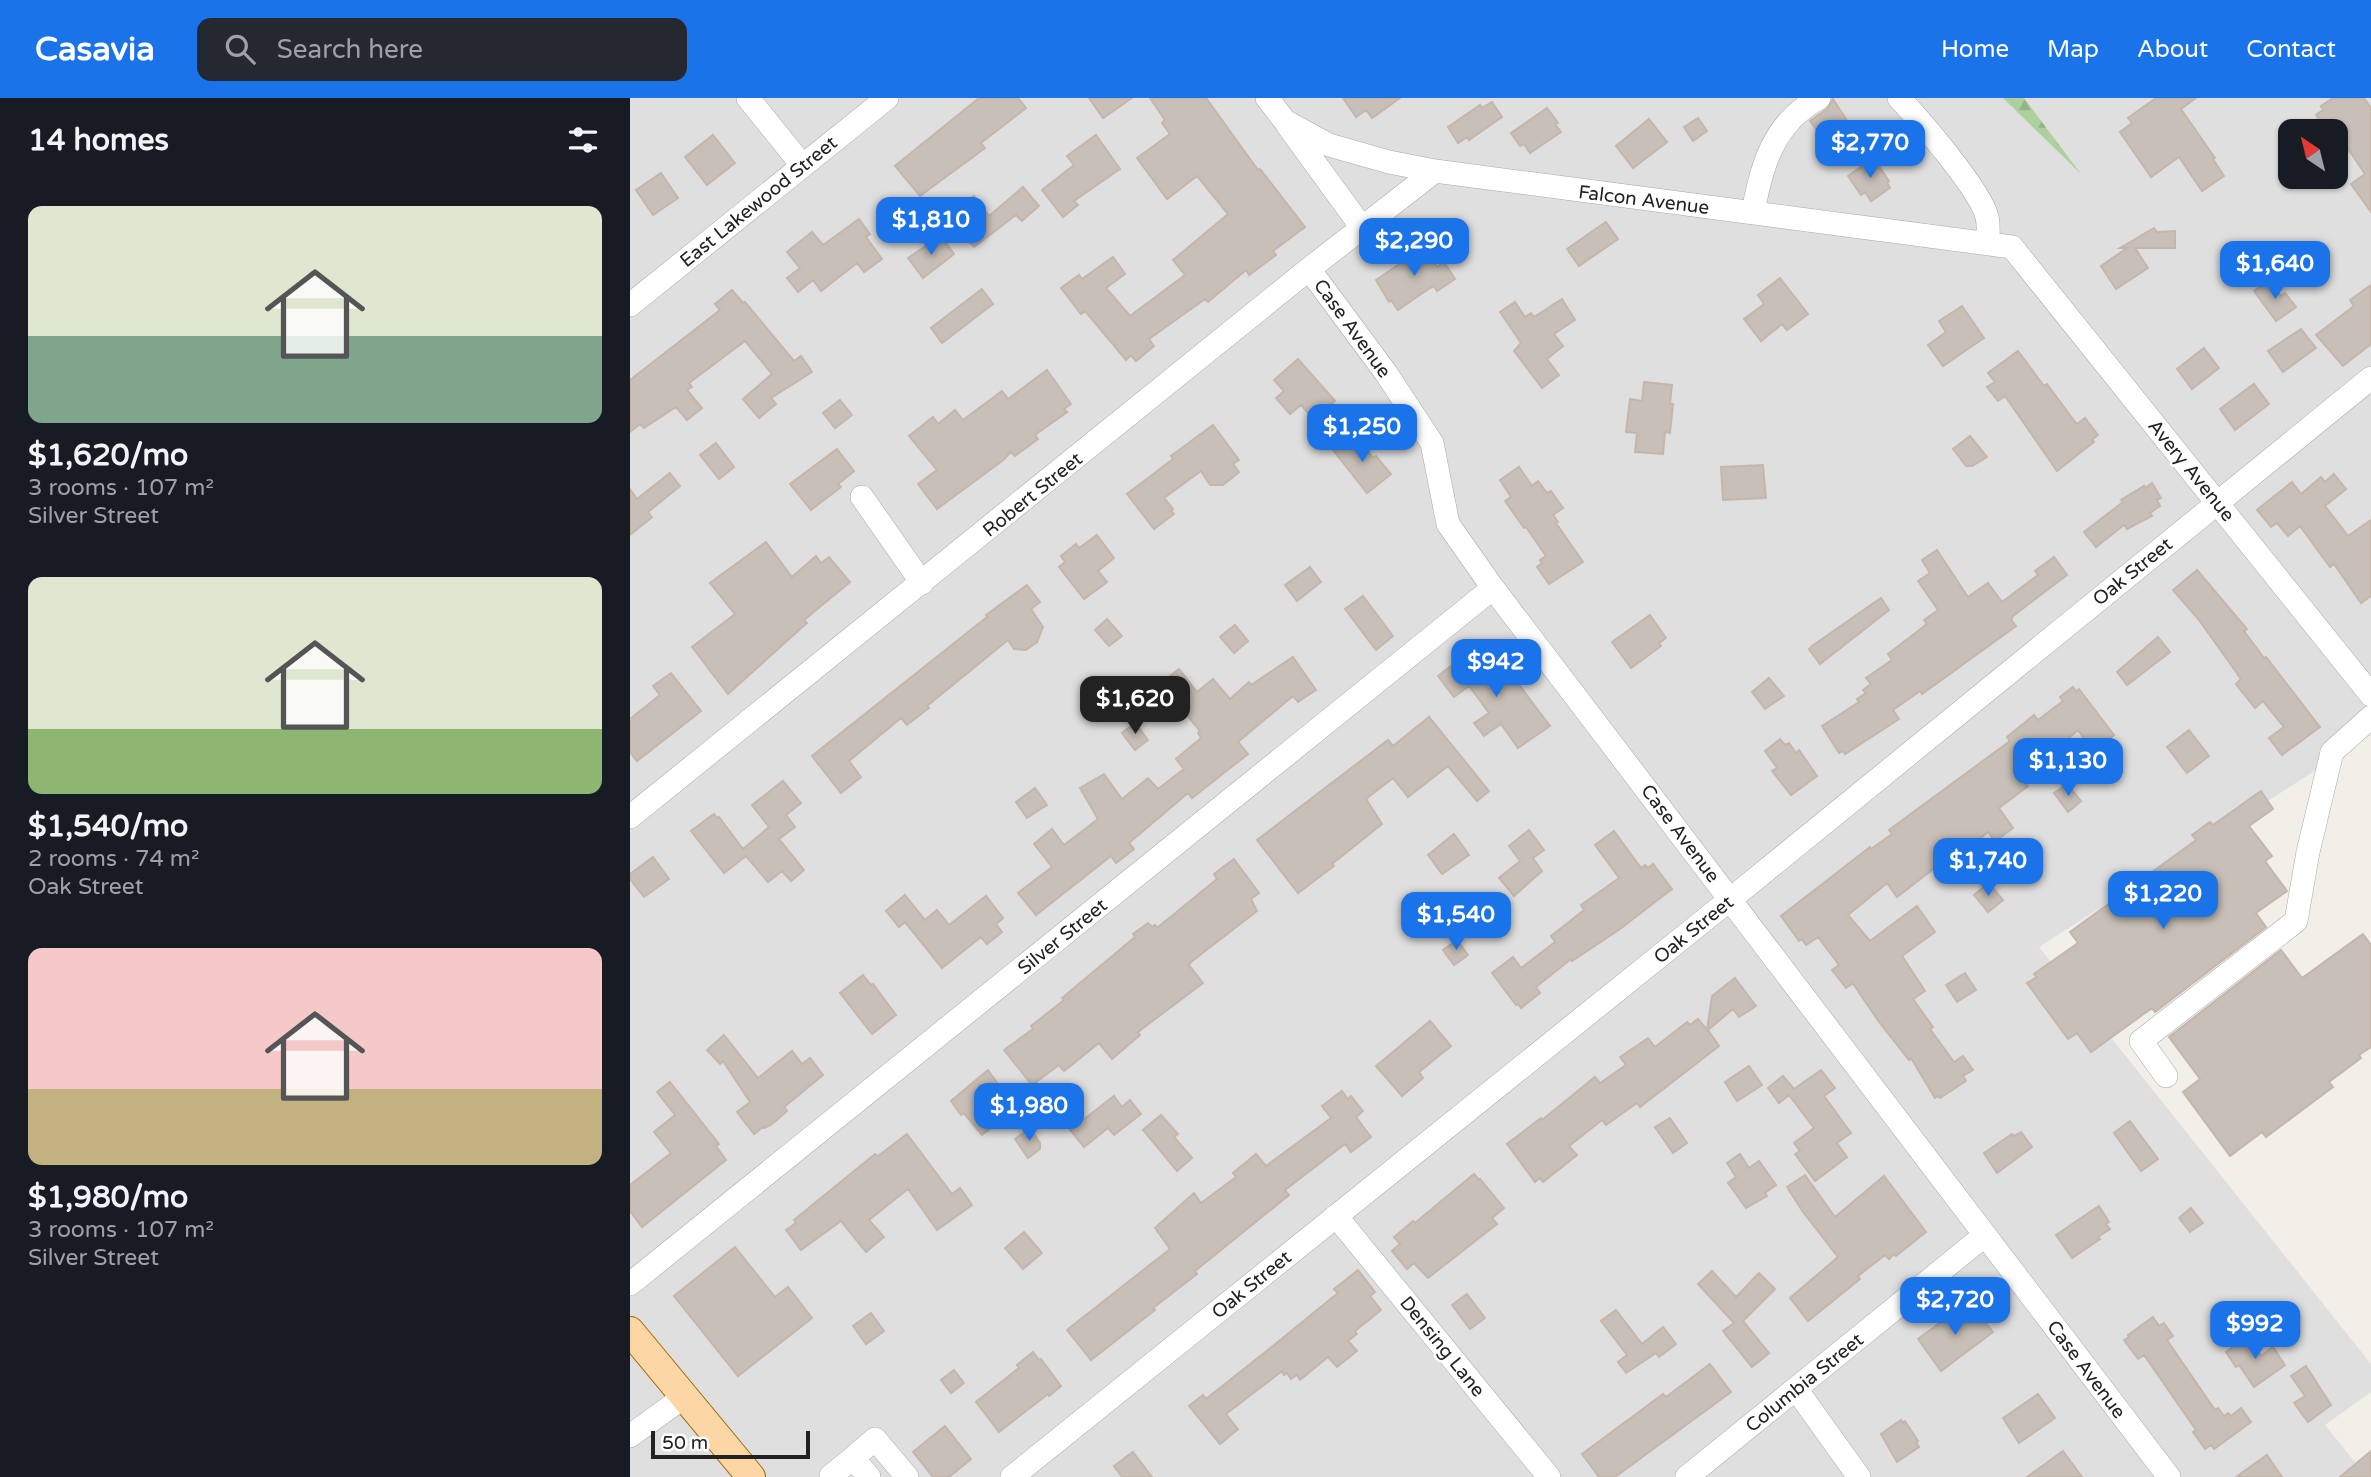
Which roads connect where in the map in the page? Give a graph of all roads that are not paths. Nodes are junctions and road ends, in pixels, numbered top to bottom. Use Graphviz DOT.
graph roads {
  1 [pos="748,98"];
  2 [pos="887,98"];
  3 [pos="1267,98"];
  4 [pos="1819,98"];
  5 [pos="1899,98"];
  6 [pos="1285,121"];
  7 [pos="802,165"];
  8 [pos="1435,171"];
  9 [pos="1753,213"];
  10 [pos="1363,229"];
  11 [pos="1989,244"];
  12 [pos="2012,247"];
  13 [pos="1309,270"];
  14 [pos="630,305"];
  15 [pos="2371,378"];
  16 [pos="862,497"];
  17 [pos="2217,502"];
  18 [pos="922,583"];
  19 [pos="1493,589"];
  20 [pos="2371,695"];
  21 [pos="2371,717"];
  22 [pos="630,817"];
  23 [pos="1731,899"];
  24 [pos="2166,1076"];
  25 [pos="1336,1216"];
  26 [pos="1986,1234"];
  27 [pos="630,1284"];
  28 [pos="630,1331"];
  29 [pos="1796,1389"];
  30 [pos="685,1395"];
  31 [pos="630,1436"];
  32 [pos="853,1458"];
  33 [pos="751,1477"];
  34 [pos="831,1477"];
  35 [pos="869,1477"];
  36 [pos="907,1477"];
  37 [pos="1012,1477"];
  38 [pos="1549,1477"];
  39 [pos="1687,1477"];
  40 [pos="1859,1477"];
  41 [pos="2169,1477"];
  1 -- 7 [label="street"];
  2 -- 7 [label="street, East Lakewood Street"];
  3 -- 6 [label="street, Falcon Avenue"];
  4 -- 9 [label="street"];
  5 -- 11 [label="street"];
  6 -- 8 [label="street, Falcon Avenue"];
  6 -- 10 [label="street, Falcon Avenue"];
  7 -- 14 [label="street, East Lakewood Street"];
  8 -- 9 [label="street, Falcon Avenue"];
  8 -- 10 [label="street, Robert Street"];
  9 -- 11 [label="street, Falcon Avenue"];
  10 -- 13 [label="street, Robert Street"];
  11 -- 12 [label="street, Falcon Avenue"];
  12 -- 17 [label="street, Avery Avenue"];
  13 -- 18 [label="street, Robert Street"];
  13 -- 19 [label="street, Case Avenue"];
  15 -- 17 [label="street, Oak Street"];
  16 -- 18 [label="street"];
  17 -- 20 [label="street, Avery Avenue"];
  17 -- 23 [label="street, Oak Street"];
  18 -- 22 [label="street, Robert Street"];
  19 -- 23 [label="street, Case Avenue"];
  19 -- 27 [label="street, Silver Street"];
  21 -- 24 [label="street"];
  23 -- 25 [label="street, Oak Street"];
  23 -- 26 [label="street, Case Avenue"];
  25 -- 37 [label="street, Oak Street"];
  25 -- 38 [label="street, Densing Lane"];
  26 -- 29 [label="street, Columbia Street"];
  26 -- 41 [label="street, Case Avenue"];
  28 -- 30 [label="main road"];
  29 -- 39 [label="street, Columbia Street"];
  29 -- 40 [label="street"];
  30 -- 31 [label="street"];
  30 -- 33 [label="main road"];
  32 -- 34 [label="street"];
  32 -- 35 [label="street"];
  32 -- 36 [label="street"];
}
